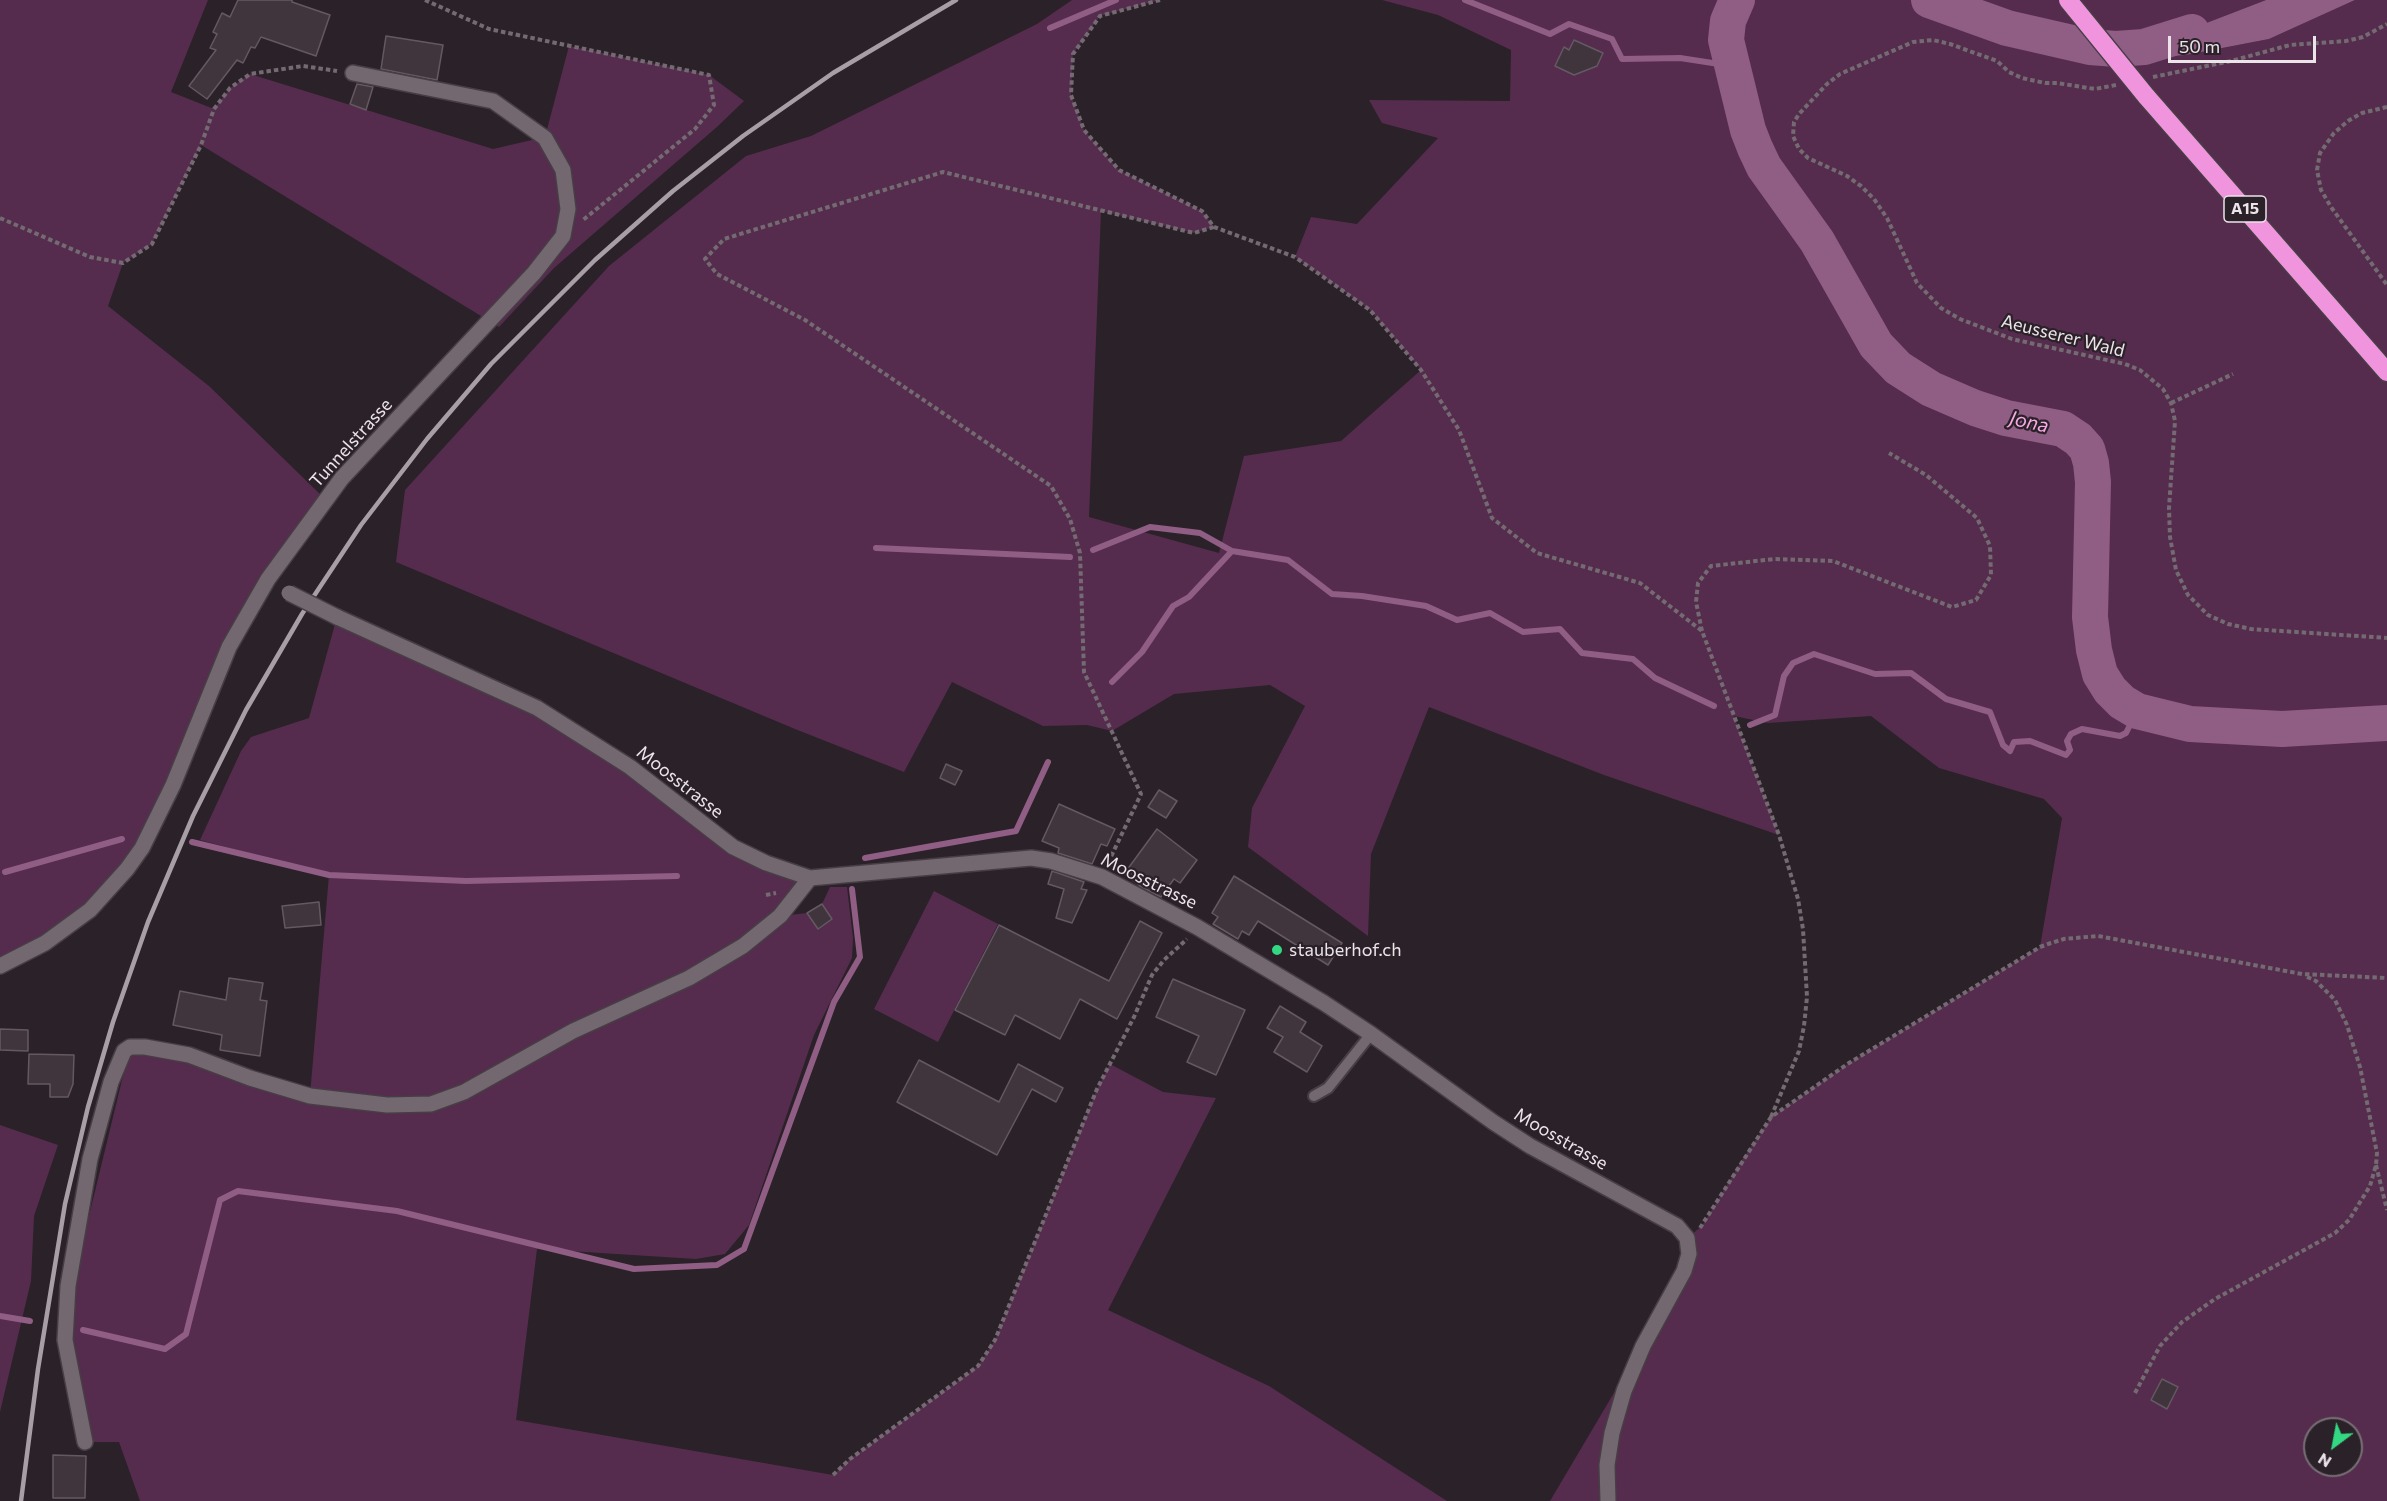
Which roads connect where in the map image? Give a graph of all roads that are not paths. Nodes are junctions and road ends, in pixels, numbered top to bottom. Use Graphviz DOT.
graph roads {
  1 [pos="2068,0"];
  2 [pos="353,73"];
  3 [pos="2387,372"];
  4 [pos="268,579"];
  5 [pos="810,878"];
  6 [pos="0,966"];
  7 [pos="1371,1034"];
  8 [pos="1314,1096"];
  9 [pos="85,1442"];
  10 [pos="1608,1501"];
  1 -- 3 [label="highway, A15, bridge"];
  2 -- 4 [label="street, Tunnelstrasse"];
  4 -- 5 [label="street, Moosstrasse, bridge"];
  4 -- 6 [label="street, Tunnelstrasse"];
  5 -- 7 [label="street, Moosstrasse"];
  5 -- 9 [label="street"];
  7 -- 8 [label="lane"];
  7 -- 10 [label="street, Moosstrasse"];
}
